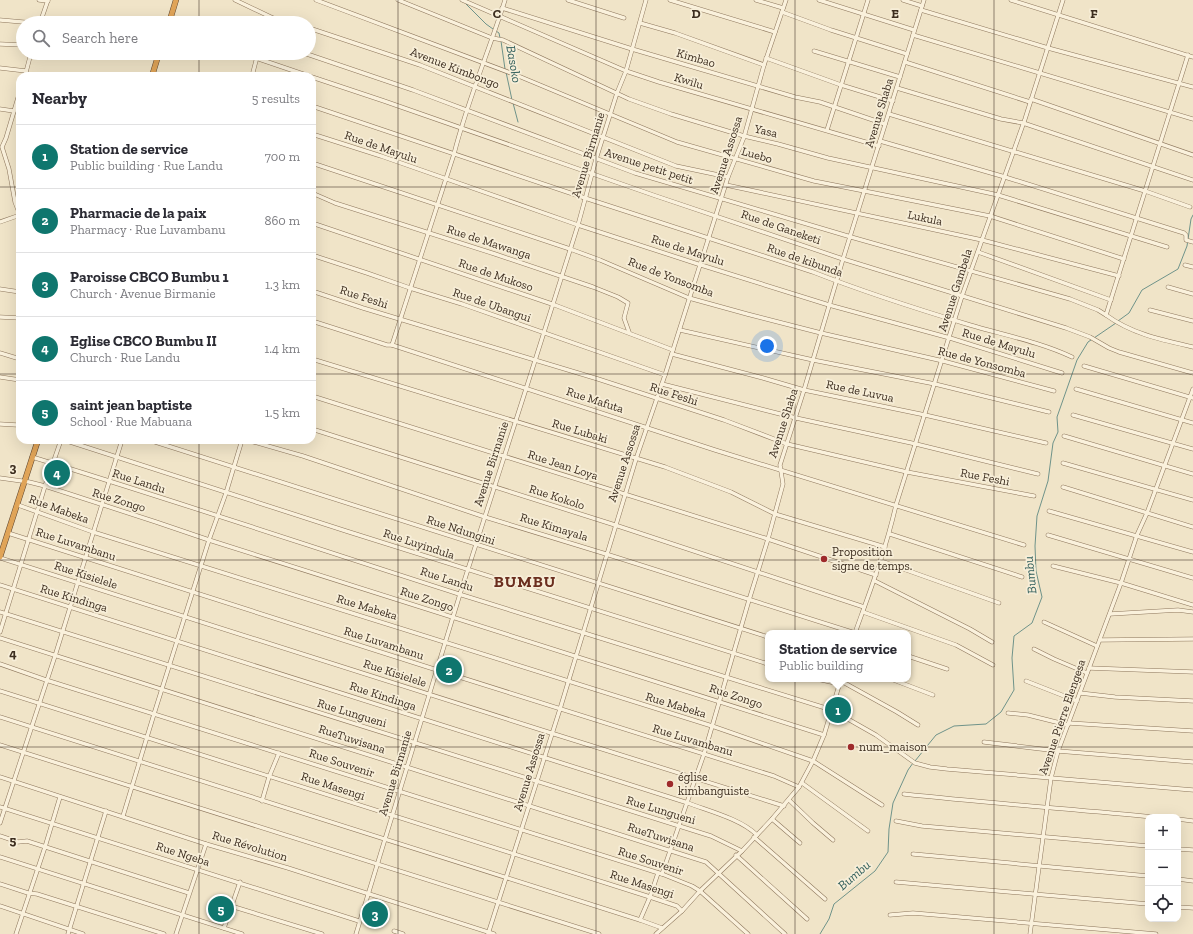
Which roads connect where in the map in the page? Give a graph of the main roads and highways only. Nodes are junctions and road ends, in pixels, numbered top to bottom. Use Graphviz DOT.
graph roads {
  1 [pos="176,0"];
  2 [pos="171,16"];
  3 [pos="157,60"];
  4 [pos="153,72"];
  5 [pos="37,444"];
  6 [pos="0,556"];
  1 -- 2 [label="highway"];
  3 -- 4 [label="highway"];
  5 -- 6 [label="highway"];
}
